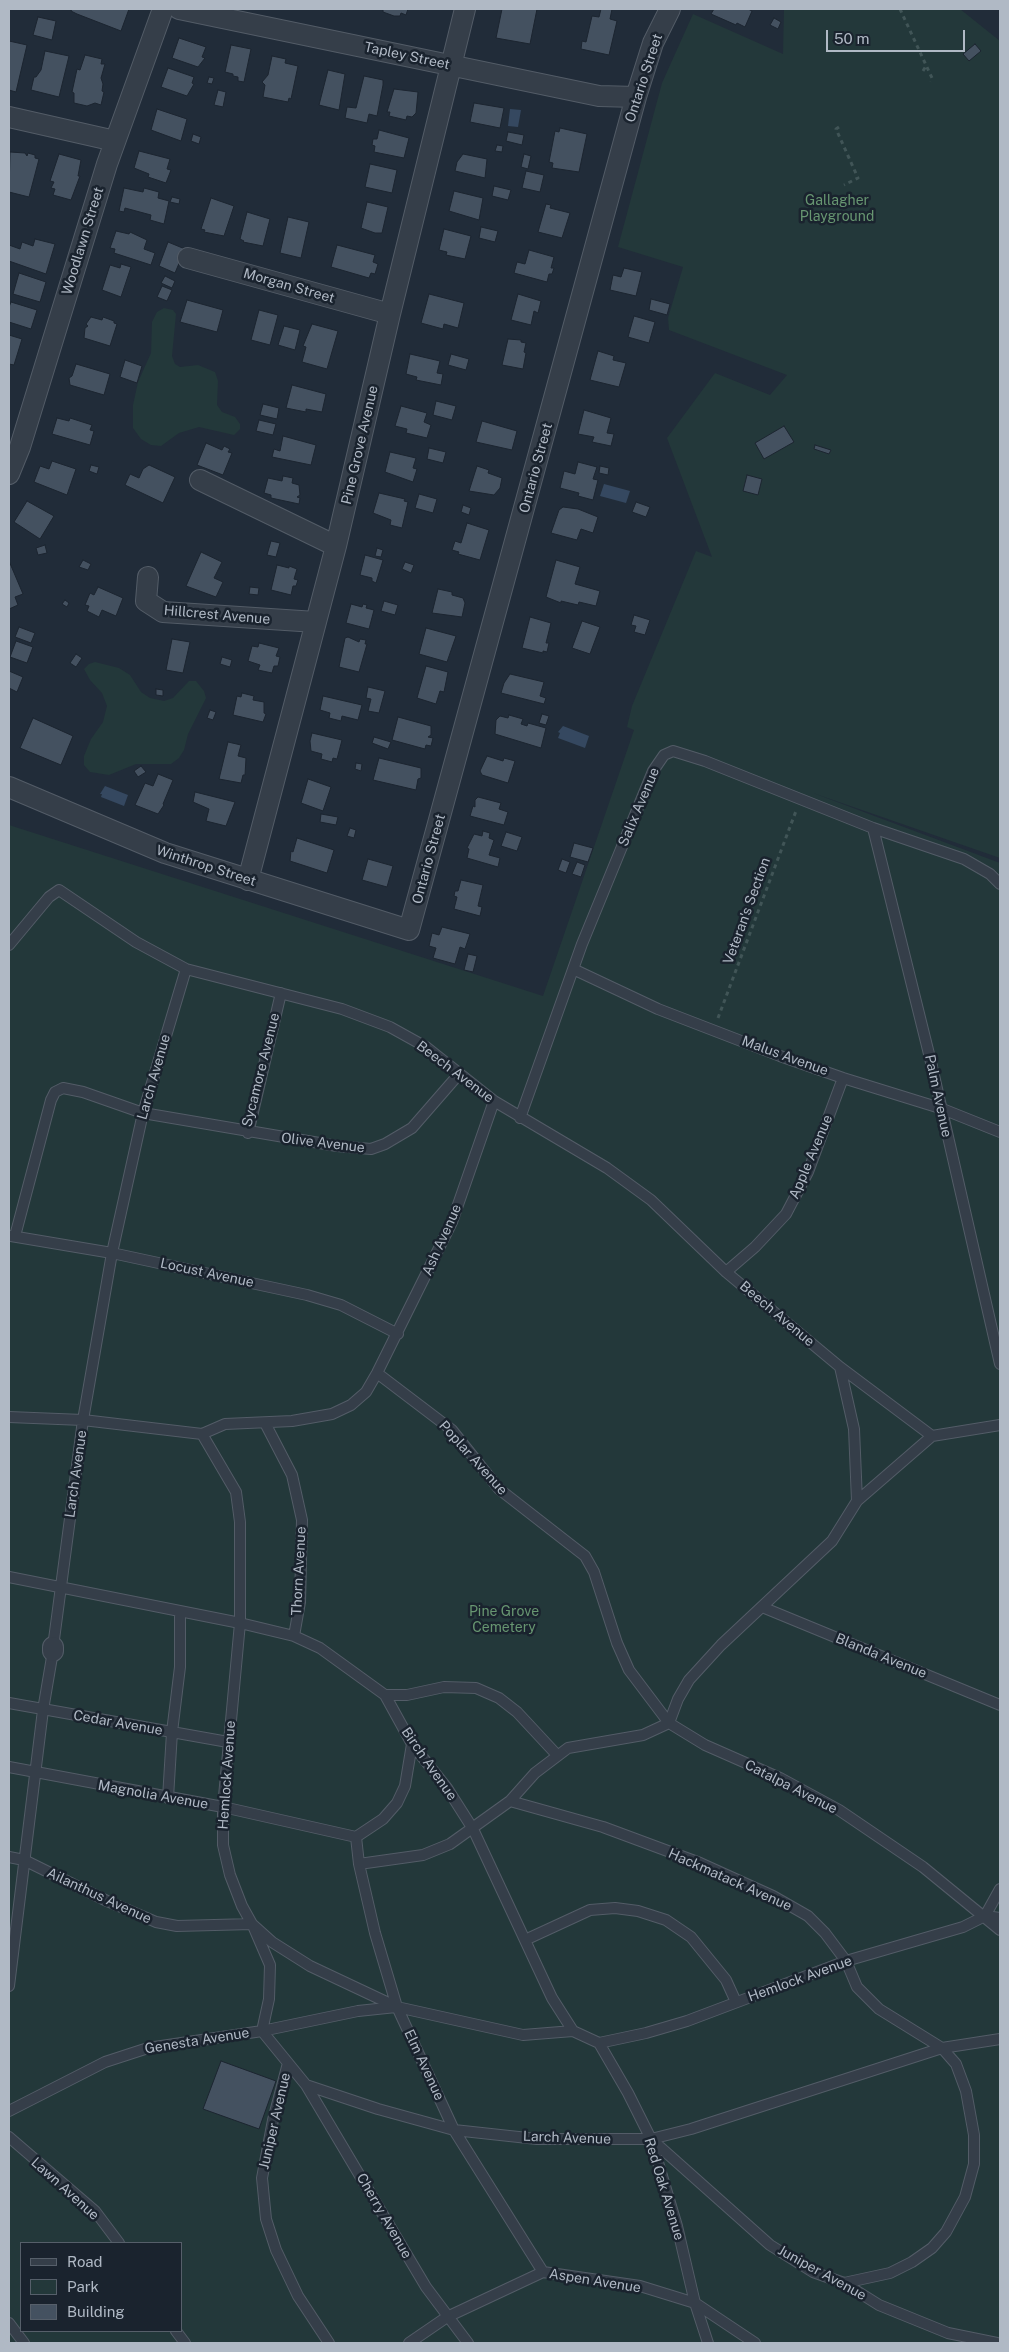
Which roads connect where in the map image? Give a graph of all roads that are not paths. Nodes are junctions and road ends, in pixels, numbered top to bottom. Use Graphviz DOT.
graph roads {
  1 [pos="164,9"];
  2 [pos="178,9"];
  3 [pos="465,9"];
  4 [pos="670,9"];
  5 [pos="452,65"];
  6 [pos="636,97"];
  7 [pos="9,117"];
  8 [pos="115,141"];
  9 [pos="188,258"];
  10 [pos="390,314"];
  11 [pos="9,474"];
  12 [pos="200,480"];
  13 [pos="336,546"];
  14 [pos="148,577"];
  15 [pos="316,622"];
  16 [pos="9,787"];
  17 [pos="872,828"];
  18 [pos="248,880"];
  19 [pos="1000,884"];
  20 [pos="409,930"];
  21 [pos="9,946"];
  22 [pos="186,969"];
  23 [pos="573,969"];
  24 [pos="281,993"];
  25 [pos="459,1074"];
  26 [pos="844,1078"];
  27 [pos="494,1101"];
  28 [pos="940,1108"];
  29 [pos="143,1113"];
  30 [pos="520,1118"];
  31 [pos="248,1132"];
  32 [pos="1000,1132"];
  33 [pos="12,1236"];
  34 [pos="112,1253"];
  35 [pos="726,1272"];
  36 [pos="398,1334"];
  37 [pos="1000,1364"];
  38 [pos="840,1367"];
  39 [pos="377,1373"];
  40 [pos="9,1417"];
  41 [pos="83,1420"];
  42 [pos="265,1423"];
  43 [pos="1000,1425"];
  44 [pos="202,1434"];
  45 [pos="932,1436"];
  46 [pos="857,1501"];
  47 [pos="9,1577"];
  48 [pos="60,1588"];
  49 [pos="762,1607"];
  50 [pos="180,1611"];
  51 [pos="240,1623"];
  52 [pos="294,1636"];
  53 [pos="385,1695"];
  54 [pos="9,1703"];
  55 [pos="1000,1705"];
  56 [pos="43,1710"];
  57 [pos="669,1723"];
  58 [pos="172,1732"];
  59 [pos="228,1742"];
  60 [pos="412,1744"];
  61 [pos="557,1755"];
  62 [pos="9,1767"];
  63 [pos="36,1773"];
  64 [pos="168,1798"];
  65 [pos="510,1801"];
  66 [pos="223,1807"];
  67 [pos="473,1829"];
  68 [pos="356,1837"];
  69 [pos="9,1857"];
  70 [pos="24,1860"];
  71 [pos="360,1864"];
  72 [pos="1000,1889"];
  73 [pos="985,1916"];
  74 [pos="1000,1918"];
  75 [pos="252,1924"];
  76 [pos="1000,1930"];
  77 [pos="524,1940"];
  78 [pos="846,1961"];
  79 [pos="9,1986"];
  80 [pos="736,2002"];
  81 [pos="396,2007"];
  82 [pos="262,2031"];
  83 [pos="573,2031"];
  84 [pos="1000,2039"];
  85 [pos="599,2043"];
  86 [pos="942,2048"];
  87 [pos="288,2063"];
  88 [pos="306,2084"];
  89 [pos="9,2111"];
  90 [pos="454,2130"];
  91 [pos="9,2137"];
  92 [pos="651,2139"];
  93 [pos="118,2242"];
  94 [pos="543,2272"];
  95 [pos="844,2283"];
  96 [pos="696,2303"];
  97 [pos="447,2316"];
  98 [pos="9,2323"];
  99 [pos="177,2332"];
  100 [pos="24,2343"];
  101 [pos="185,2343"];
  102 [pos="329,2343"];
  103 [pos="409,2343"];
  104 [pos="468,2343"];
  105 [pos="708,2343"];
  106 [pos="755,2343"];
  107 [pos="996,2343"];
  1 -- 8 [label="street, Woodlawn Street"];
  2 -- 5 [label="street, Tapley Street"];
  3 -- 5 [label="street, Pine Grove Avenue"];
  4 -- 6 [label="street, Ontario Street"];
  5 -- 6 [label="street, Tapley Street"];
  5 -- 10 [label="street, Pine Grove Avenue"];
  6 -- 20 [label="street, Ontario Street"];
  7 -- 8 [label="street"];
  8 -- 11 [label="street, Woodlawn Street"];
  9 -- 10 [label="street, Morgan Street"];
  10 -- 13 [label="street, Pine Grove Avenue"];
  12 -- 13 [label="street"];
  13 -- 15 [label="street, Pine Grove Avenue"];
  14 -- 15 [label="street, Hillcrest Avenue"];
  15 -- 18 [label="street, Pine Grove Avenue"];
  16 -- 18 [label="street, Winthrop Street"];
  17 -- 19 [label="lane, Salix Avenue"];
  17 -- 23 [label="lane, Salix Avenue"];
  17 -- 28 [label="lane, Palm Avenue"];
  18 -- 20 [label="street, Winthrop Street"];
  21 -- 22 [label="lane, Beech Avenue"];
  22 -- 24 [label="lane, Beech Avenue"];
  22 -- 29 [label="lane, Larch Avenue"];
  23 -- 26 [label="lane, Malus Avenue"];
  23 -- 30 [label="lane, Salix Avenue"];
  24 -- 25 [label="lane, Beech Avenue"];
  24 -- 31 [label="lane, Sycamore Avenue"];
  25 -- 27 [label="lane, Beech Avenue"];
  25 -- 31 [label="lane, Olive Avenue"];
  26 -- 28 [label="lane, Malus Avenue"];
  26 -- 35 [label="lane, Apple Avenue"];
  27 -- 30 [label="lane, Beech Avenue"];
  27 -- 36 [label="lane, Ash Avenue"];
  28 -- 32 [label="lane, Malus Avenue"];
  28 -- 37 [label="lane, Palm Avenue"];
  29 -- 31 [label="lane, Sycamore Avenue"];
  29 -- 33 [label="lane, Sycamore Avenue"];
  29 -- 34 [label="lane, Larch Avenue"];
  30 -- 35 [label="lane, Beech Avenue"];
  33 -- 34 [label="lane, Locust Avenue"];
  34 -- 36 [label="lane, Locust Avenue"];
  34 -- 41 [label="lane, Larch Avenue"];
  35 -- 38 [label="lane, Beech Avenue"];
  36 -- 39 [label="lane, Ash Avenue"];
  38 -- 45 [label="lane, Beech Avenue"];
  38 -- 46 [label="lane"];
  39 -- 42 [label="lane"];
  39 -- 57 [label="lane, Poplar Avenue"];
  40 -- 41 [label="lane"];
  41 -- 44 [label="lane"];
  41 -- 48 [label="lane, Larch Avenue"];
  42 -- 44 [label="lane"];
  42 -- 52 [label="lane, Thorn Avenue"];
  43 -- 45 [label="lane"];
  44 -- 51 [label="lane, Hemlock Avenue"];
  45 -- 46 [label="lane"];
  46 -- 49 [label="lane"];
  47 -- 48 [label="lane, Birch Avenue"];
  48 -- 50 [label="lane, Birch Avenue"];
  48 -- 56 [label="lane, Larch Avenue"];
  49 -- 55 [label="lane, Blanda Avenue"];
  49 -- 57 [label="lane"];
  50 -- 51 [label="lane, Birch Avenue"];
  50 -- 58 [label="lane"];
  51 -- 52 [label="lane, Birch Avenue"];
  51 -- 59 [label="lane, Hemlock Avenue"];
  52 -- 53 [label="lane, Birch Avenue"];
  53 -- 60 [label="lane, Birch Avenue"];
  53 -- 61 [label="lane"];
  54 -- 56 [label="lane, Cedar Avenue"];
  56 -- 58 [label="lane, Cedar Avenue"];
  56 -- 63 [label="lane, Larch Avenue"];
  57 -- 61 [label="lane"];
  57 -- 73 [label="lane, Catalpa Avenue"];
  58 -- 59 [label="lane, Cedar Avenue"];
  58 -- 64 [label="lane"];
  59 -- 66 [label="lane, Hemlock Avenue"];
  60 -- 67 [label="lane, Birch Avenue"];
  60 -- 68 [label="lane"];
  61 -- 65 [label="lane"];
  62 -- 63 [label="lane, Magnolia Avenue"];
  63 -- 64 [label="lane, Magnolia Avenue"];
  63 -- 70 [label="lane, Larch Avenue"];
  64 -- 66 [label="lane, Magnolia Avenue"];
  65 -- 67 [label="lane"];
  65 -- 78 [label="lane, Hackmatack Avenue"];
  66 -- 68 [label="lane, Magnolia Avenue"];
  66 -- 75 [label="lane, Hemlock Avenue"];
  67 -- 71 [label="lane"];
  67 -- 77 [label="lane, Birch Avenue"];
  68 -- 71 [label="lane, Elm Avenue"];
  69 -- 70 [label="lane, Ailanthus Avenue"];
  70 -- 75 [label="lane, Ailanthus Avenue"];
  70 -- 79 [label="lane, Larch Avenue"];
  71 -- 81 [label="lane, Elm Avenue"];
  72 -- 73 [label="lane"];
  73 -- 74 [label="lane"];
  73 -- 76 [label="lane, Catalpa Avenue"];
  73 -- 78 [label="lane, Hemlock Avenue"];
  75 -- 81 [label="lane, Hemlock Avenue"];
  75 -- 82 [label="lane"];
  77 -- 80 [label="lane"];
  77 -- 83 [label="lane, Birch Avenue"];
  78 -- 80 [label="lane, Hemlock Avenue"];
  78 -- 86 [label="lane, Hackmatack Avenue"];
  80 -- 85 [label="lane, Hemlock Avenue"];
  81 -- 82 [label="lane, Genesta Avenue"];
  81 -- 83 [label="lane, Hemlock Avenue"];
  81 -- 90 [label="lane, Elm Avenue"];
  82 -- 87 [label="lane"];
  82 -- 89 [label="lane, Genesta Avenue"];
  83 -- 85 [label="lane"];
  84 -- 86 [label="lane, Larch Avenue"];
  85 -- 92 [label="lane, Red Oak Avenue"];
  86 -- 92 [label="lane, Larch Avenue"];
  86 -- 95 [label="lane, Hackmatack Avenue"];
  87 -- 88 [label="lane"];
  87 -- 102 [label="lane, Juniper Avenue"];
  88 -- 90 [label="lane, Larch Avenue"];
  88 -- 97 [label="lane, Cherry Avenue"];
  90 -- 92 [label="lane, Larch Avenue"];
  90 -- 94 [label="lane, Elm Avenue"];
  91 -- 93 [label="lane, Lawn Avenue"];
  92 -- 95 [label="lane, Juniper Avenue"];
  92 -- 96 [label="lane, Red Oak Avenue"];
  94 -- 96 [label="lane, Aspen Avenue"];
  94 -- 97 [label="lane, Aspen Avenue"];
  95 -- 107 [label="lane, Juniper Avenue"];
  96 -- 105 [label="lane, Red Oak Avenue"];
  96 -- 106 [label="lane, Aspen Avenue"];
  97 -- 103 [label="lane, Aspen Avenue"];
  97 -- 104 [label="lane, Cherry Avenue"];
  98 -- 100 [label="lane"];
  99 -- 101 [label="lane"];
}
